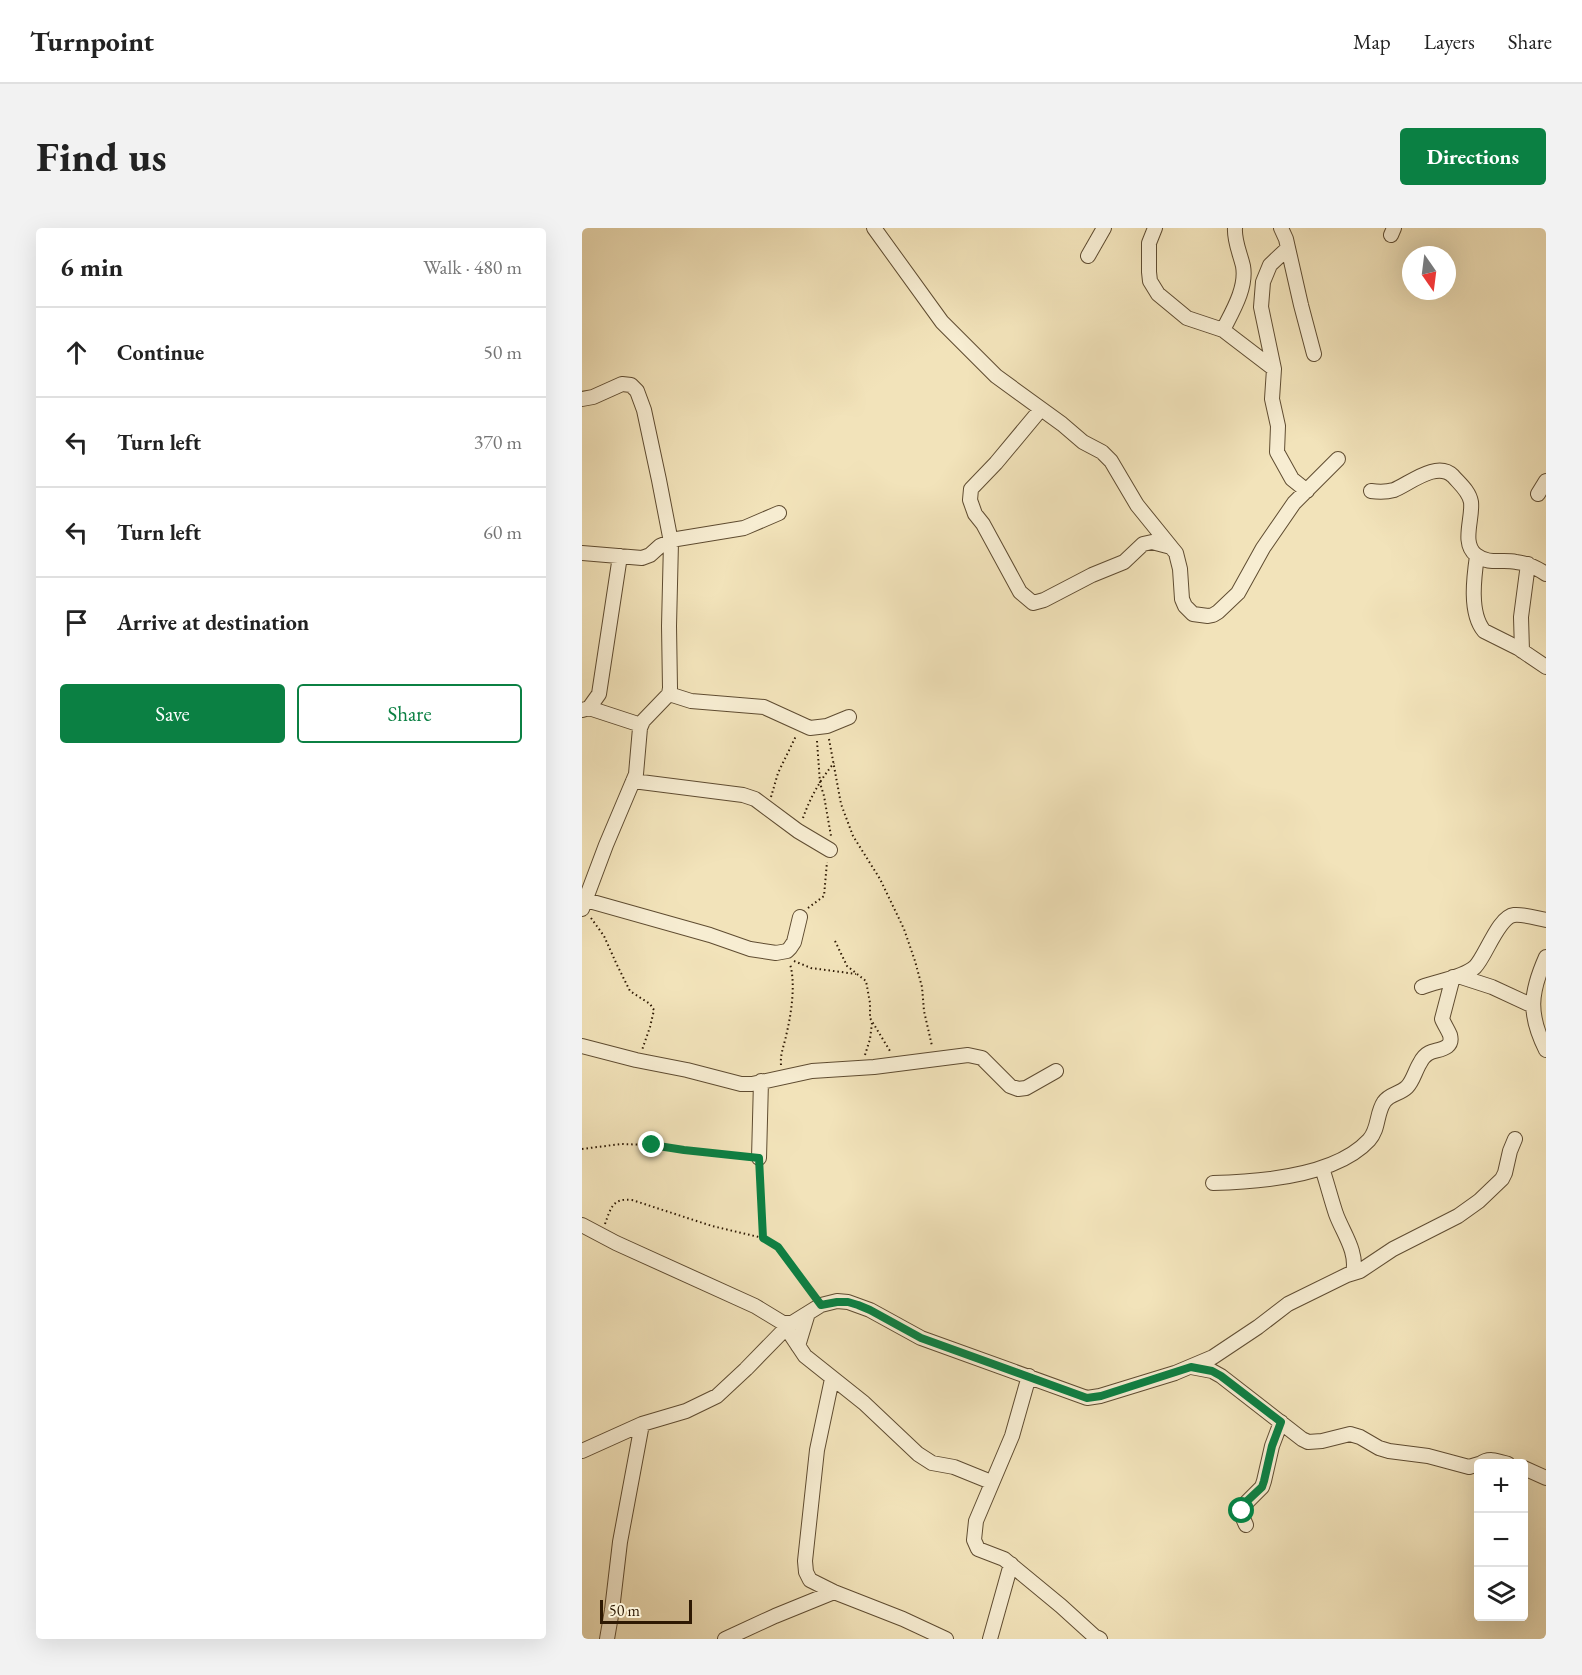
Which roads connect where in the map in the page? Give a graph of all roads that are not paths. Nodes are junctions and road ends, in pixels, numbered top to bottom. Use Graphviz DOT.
graph roads {
  1 [pos="874,228"];
  2 [pos="1104,228"];
  3 [pos="1155,228"];
  4 [pos="1235,228"];
  5 [pos="1281,228"];
  6 [pos="1288,248"];
  7 [pos="1088,256"];
  8 [pos="1223,330"];
  9 [pos="1314,354"];
  10 [pos="1274,369"];
  11 [pos="582,399"];
  12 [pos="1041,409"];
  13 [pos="1338,459"];
  14 [pos="1546,482"];
  15 [pos="1307,491"];
  16 [pos="1371,491"];
  17 [pos="1538,494"];
  18 [pos="779,513"];
  19 [pos="670,542"];
  20 [pos="1171,548"];
  21 [pos="582,553"];
  22 [pos="620,556"];
  23 [pos="1477,556"];
  24 [pos="1528,564"];
  25 [pos="1546,574"];
  26 [pos="1522,651"];
  27 [pos="1546,667"];
  28 [pos="669,693"];
  29 [pos="585,709"];
  30 [pos="849,717"];
  31 [pos="641,725"];
  32 [pos="633,781"];
  33 [pos="830,850"];
  34 [pos="583,903"];
  35 [pos="800,917"];
  36 [pos="1546,920"];
  37 [pos="1546,957"];
  38 [pos="1481,959"];
  39 [pos="1455,976"];
  40 [pos="1422,987"];
  41 [pos="1492,987"];
  42 [pos="1533,1006"];
  43 [pos="582,1046"];
  44 [pos="1546,1050"];
  45 [pos="1056,1071"];
  46 [pos="762,1081"];
  47 [pos="1515,1139"];
  48 [pos="759,1158"];
  49 [pos="1322,1167"];
  50 [pos="1213,1183"];
  51 [pos="582,1225"];
  52 [pos="1353,1273"];
  53 [pos="808,1313"];
  54 [pos="785,1325"];
  55 [pos="798,1346"];
  56 [pos="1191,1367"];
  57 [pos="1029,1376"];
  58 [pos="832,1379"];
  59 [pos="1281,1422"];
  60 [pos="642,1424"];
  61 [pos="582,1451"];
  62 [pos="1474,1466"];
  63 [pos="1528,1470"];
  64 [pos="1546,1478"];
  65 [pos="991,1482"];
  66 [pos="1246,1525"];
  67 [pos="1011,1564"];
  68 [pos="834,1592"];
  69 [pos="607,1639"];
  70 [pos="725,1639"];
  71 [pos="946,1639"];
  72 [pos="990,1639"];
  73 [pos="1100,1639"];
  1 -- 12 [label="street"];
  2 -- 7 [label="street"];
  3 -- 8 [label="street"];
  4 -- 8 [label="street"];
  5 -- 6 [label="street"];
  6 -- 9 [label="street"];
  6 -- 10 [label="street"];
  8 -- 10 [label="street"];
  10 -- 15 [label="street"];
  11 -- 19 [label="street"];
  12 -- 20 [label="street"];
  12 -- 20 [label="street"];
  13 -- 15 [label="street"];
  14 -- 17 [label="street"];
  15 -- 20 [label="street"];
  16 -- 23 [label="street"];
  18 -- 19 [label="street"];
  19 -- 22 [label="street"];
  19 -- 28 [label="street"];
  21 -- 22 [label="street"];
  22 -- 29 [label="street"];
  23 -- 24 [label="street"];
  23 -- 26 [label="street"];
  24 -- 25 [label="street"];
  24 -- 26 [label="street"];
  26 -- 27 [label="street"];
  28 -- 30 [label="street"];
  28 -- 31 [label="street"];
  29 -- 31 [label="street"];
  31 -- 32 [label="street"];
  32 -- 33 [label="street"];
  32 -- 34 [label="street"];
  34 -- 35 [label="street"];
  36 -- 38 [label="street"];
  37 -- 42 [label="street"];
  38 -- 39 [label="street"];
  38 -- 41 [label="street"];
  39 -- 40 [label="street"];
  39 -- 41 [label="street"];
  39 -- 49 [label="street"];
  41 -- 42 [label="street"];
  42 -- 44 [label="street"];
  43 -- 46 [label="street"];
  45 -- 46 [label="street"];
  46 -- 48 [label="street"];
  47 -- 52 [label="street"];
  49 -- 50 [label="street"];
  49 -- 52 [label="street"];
  51 -- 54 [label="street"];
  52 -- 56 [label="street"];
  53 -- 54 [label="street"];
  53 -- 55 [label="street"];
  53 -- 57 [label="street"];
  54 -- 55 [label="street"];
  54 -- 60 [label="street"];
  55 -- 58 [label="street"];
  56 -- 57 [label="street"];
  56 -- 59 [label="street"];
  57 -- 65 [label="street"];
  58 -- 65 [label="street"];
  58 -- 68 [label="street"];
  59 -- 62 [label="street"];
  59 -- 66 [label="street"];
  60 -- 61 [label="street"];
  60 -- 69 [label="street"];
  63 -- 64 [label="street"];
  65 -- 67 [label="street"];
  67 -- 72 [label="street"];
  67 -- 73 [label="street"];
  68 -- 70 [label="street"];
  68 -- 71 [label="street"];
}
